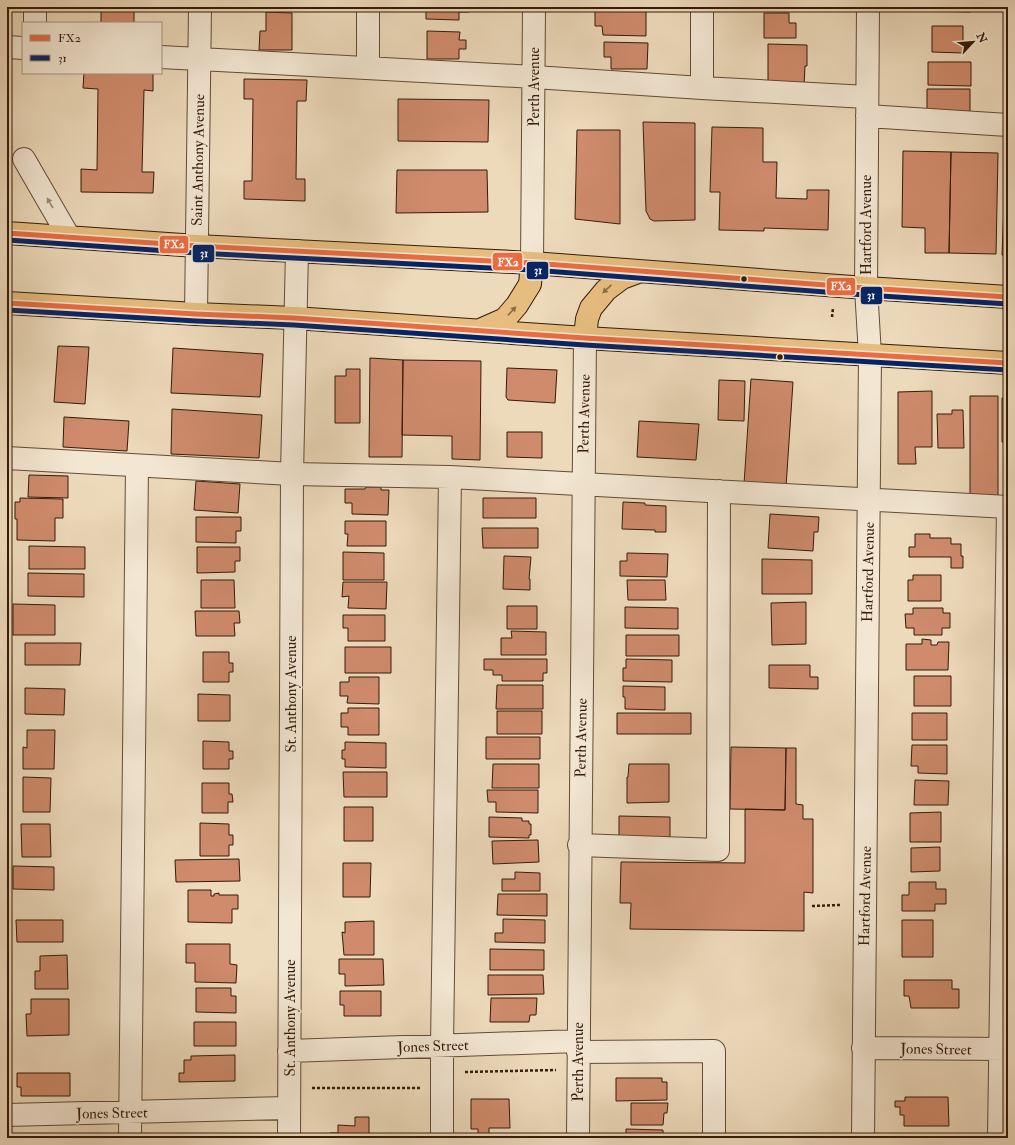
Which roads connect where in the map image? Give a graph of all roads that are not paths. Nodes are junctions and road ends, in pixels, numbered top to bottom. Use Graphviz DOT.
graph roads {
  1 [pos="35,7"];
  2 [pos="200,7"];
  3 [pos="368,7"];
  4 [pos="534,7"];
  5 [pos="702,7"];
  6 [pos="868,7"];
  7 [pos="34,22"];
  8 [pos="7,47"];
  9 [pos="22,48"];
  10 [pos="162,57"];
  11 [pos="199,60"];
  12 [pos="368,68"];
  13 [pos="534,77"];
  14 [pos="702,88"];
  15 [pos="867,107"];
  16 [pos="1008,125"];
  17 [pos="24,159"];
  18 [pos="7,233"];
  19 [pos="69,237"];
  20 [pos="197,246"];
  21 [pos="296,251"];
  22 [pos="532,263"];
  23 [pos="641,272"];
  24 [pos="866,288"];
  25 [pos="1008,296"];
  26 [pos="7,302"];
  27 [pos="196,314"];
  28 [pos="294,318"];
  29 [pos="479,330"];
  30 [pos="585,338"];
  31 [pos="870,355"];
  32 [pos="1008,363"];
  33 [pos="7,458"];
  34 [pos="137,466"];
  35 [pos="292,474"];
  36 [pos="450,477"];
  37 [pos="583,484"];
  38 [pos="719,491"];
  39 [pos="868,499"];
  40 [pos="1008,507"];
  41 [pos="579,845"];
  42 [pos="442,1046"];
  43 [pos="863,1048"];
  44 [pos="1004,1049"];
  45 [pos="289,1051"];
  46 [pos="578,1055"];
  47 [pos="289,1108"];
  48 [pos="130,1112"];
  49 [pos="7,1115"];
  50 [pos="130,1138"];
  51 [pos="289,1138"];
  52 [pos="442,1138"];
  53 [pos="578,1138"];
  54 [pos="714,1138"];
  55 [pos="862,1138"];
  56 [pos="999,1138"];
  1 -- 7 [label="street"];
  2 -- 11 [label="street, Saint Anthony Avenue"];
  3 -- 12 [label="street"];
  4 -- 13 [label="street, Perth Avenue"];
  5 -- 14 [label="street"];
  6 -- 15 [label="street, Hartford Avenue"];
  8 -- 9 [label="street"];
  10 -- 11 [label="street"];
  11 -- 12 [label="street"];
  11 -- 20 [label="street, Saint Anthony Avenue"];
  12 -- 13 [label="street"];
  13 -- 14 [label="street"];
  13 -- 22 [label="street, Perth Avenue"];
  14 -- 15 [label="street"];
  15 -- 16 [label="street"];
  15 -- 24 [label="street, Hartford Avenue"];
  19 -- 17 [label="street, one-way"];
  18 -- 19 [label="main road"];
  19 -- 20 [label="main road"];
  20 -- 21 [label="main road"];
  20 -- 27 [label="street, Saint Anthony Avenue"];
  21 -- 22 [label="main road"];
  21 -- 28 [label="street, St. Anthony Avenue"];
  22 -- 23 [label="main road"];
  29 -- 22 [label="main road, one-way"];
  23 -- 24 [label="main road"];
  23 -- 30 [label="main road, one-way"];
  24 -- 25 [label="main road"];
  24 -- 31 [label="street, Hartford Avenue"];
  26 -- 27 [label="main road"];
  27 -- 28 [label="main road"];
  28 -- 29 [label="main road"];
  28 -- 35 [label="street, St. Anthony Avenue"];
  29 -- 30 [label="main road"];
  30 -- 31 [label="main road"];
  30 -- 37 [label="street, Perth Avenue"];
  31 -- 32 [label="main road"];
  31 -- 39 [label="street, Hartford Avenue"];
  33 -- 34 [label="street"];
  34 -- 35 [label="street"];
  34 -- 48 [label="street"];
  35 -- 36 [label="street"];
  35 -- 45 [label="street, St. Anthony Avenue"];
  36 -- 37 [label="street"];
  36 -- 42 [label="street"];
  37 -- 38 [label="street"];
  37 -- 41 [label="street, Perth Avenue"];
  38 -- 39 [label="street"];
  38 -- 41 [label="street"];
  39 -- 40 [label="street"];
  39 -- 43 [label="street, Hartford Avenue"];
  40 -- 44 [label="street"];
  41 -- 46 [label="street, Perth Avenue"];
  42 -- 45 [label="street, Jones Street"];
  42 -- 46 [label="street, Jones Street"];
  42 -- 52 [label="street"];
  43 -- 44 [label="street, Jones Street"];
  43 -- 55 [label="street, Hartford Avenue"];
  44 -- 56 [label="street"];
  45 -- 47 [label="street, St. Anthony Avenue"];
  46 -- 53 [label="street, Perth Avenue"];
  46 -- 54 [label="street, Jones Street"];
  47 -- 48 [label="street, Jones Street"];
  47 -- 51 [label="street, St. Anthony Avenue"];
  48 -- 49 [label="street, Jones Street"];
  48 -- 50 [label="street"];
}
